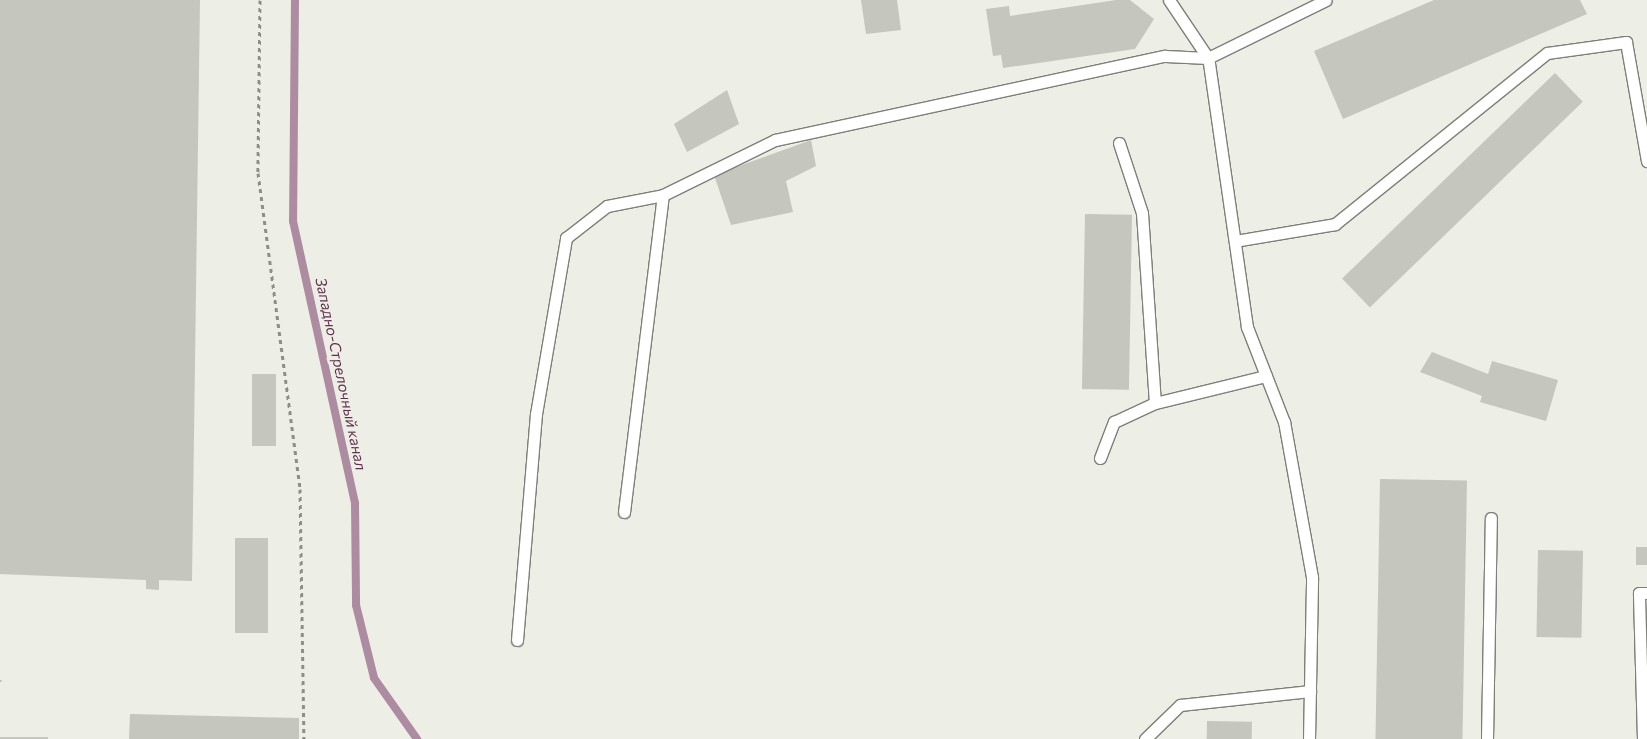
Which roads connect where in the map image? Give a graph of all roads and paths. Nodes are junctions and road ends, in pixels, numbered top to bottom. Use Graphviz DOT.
graph roads {
  1 [pos="260,0"];
  2 [pos="1326,0"];
  3 [pos="1168,1"];
  4 [pos="1208,58"];
  5 [pos="1119,143"];
  6 [pos="1647,161"];
  7 [pos="662,195"];
  8 [pos="1235,242"];
  9 [pos="1266,376"];
  10 [pos="1155,404"];
  11 [pos="1100,458"];
  12 [pos="624,512"];
  13 [pos="1491,518"];
  14 [pos="1647,593"];
  15 [pos="517,640"];
  16 [pos="1310,691"];
  17 [pos="304,739"];
  18 [pos="1145,739"];
  19 [pos="1309,739"];
  20 [pos="1486,739"];
  21 [pos="1643,739"];
  1 -- 17 [label="path"];
  2 -- 4 [label="lane"];
  3 -- 4 [label="lane"];
  4 -- 7 [label="lane"];
  4 -- 8 [label="lane"];
  5 -- 10 [label="lane"];
  6 -- 8 [label="lane"];
  7 -- 12 [label="lane"];
  7 -- 15 [label="lane"];
  8 -- 9 [label="lane"];
  9 -- 10 [label="lane"];
  9 -- 16 [label="lane"];
  10 -- 11 [label="lane"];
  13 -- 20 [label="lane"];
  14 -- 21 [label="lane"];
  16 -- 18 [label="lane"];
  16 -- 19 [label="lane"];
}
